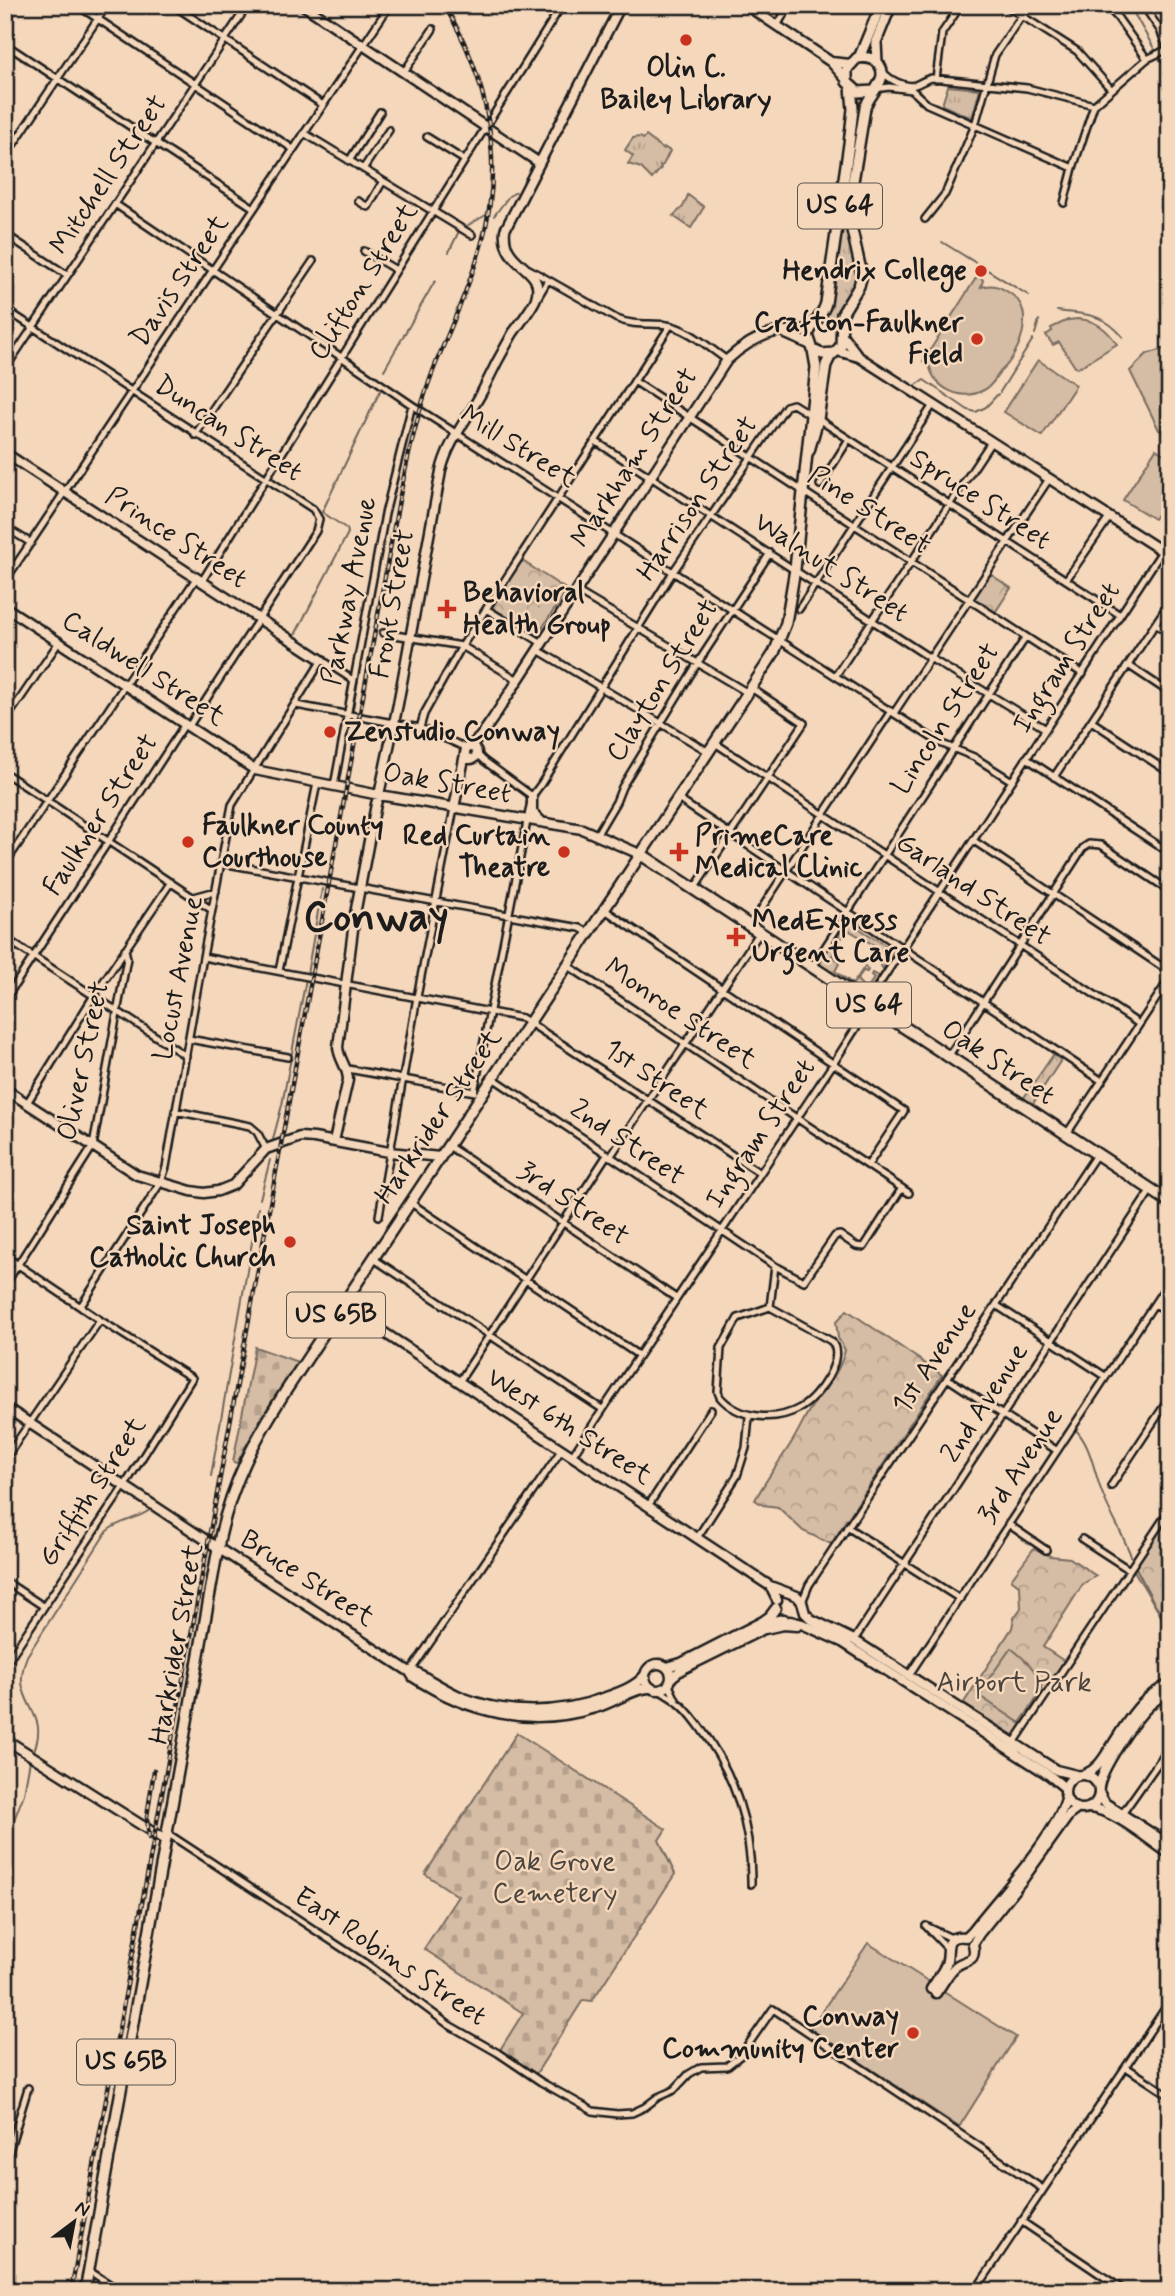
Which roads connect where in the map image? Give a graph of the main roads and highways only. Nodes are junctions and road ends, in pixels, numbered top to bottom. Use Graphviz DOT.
graph roads {
  1 [pos="881,5"];
  2 [pos="891,5"];
  3 [pos="859,58"];
  4 [pos="878,64"];
  5 [pos="848,83"];
  6 [pos="874,90"];
  7 [pos="815,324"];
  8 [pos="842,332"];
  9 [pos="812,348"];
  10 [pos="835,352"];
  11 [pos="815,417"];
  12 [pos="642,855"];
  13 [pos="1170,1202"];
  14 [pos="85,2291"];
  1 -- 3 [label="main road"];
  2 -- 4 [label="main road"];
  3 -- 4 [label="main road"];
  3 -- 5 [label="main road"];
  4 -- 6 [label="main road"];
  5 -- 6 [label="main road"];
  5 -- 7 [label="main road, US 64"];
  6 -- 8 [label="main road, US 64"];
  7 -- 8 [label="main road"];
  7 -- 9 [label="main road"];
  8 -- 10 [label="main road"];
  9 -- 10 [label="main road"];
  9 -- 11 [label="main road, Harkrider Street"];
  10 -- 11 [label="main road, Harkrider Street"];
  11 -- 12 [label="main road, Harkrider Street"];
  12 -- 13 [label="highway, Oak Street / US 64"];
  12 -- 14 [label="main road, Harkrider Street / US 65B"];
}
